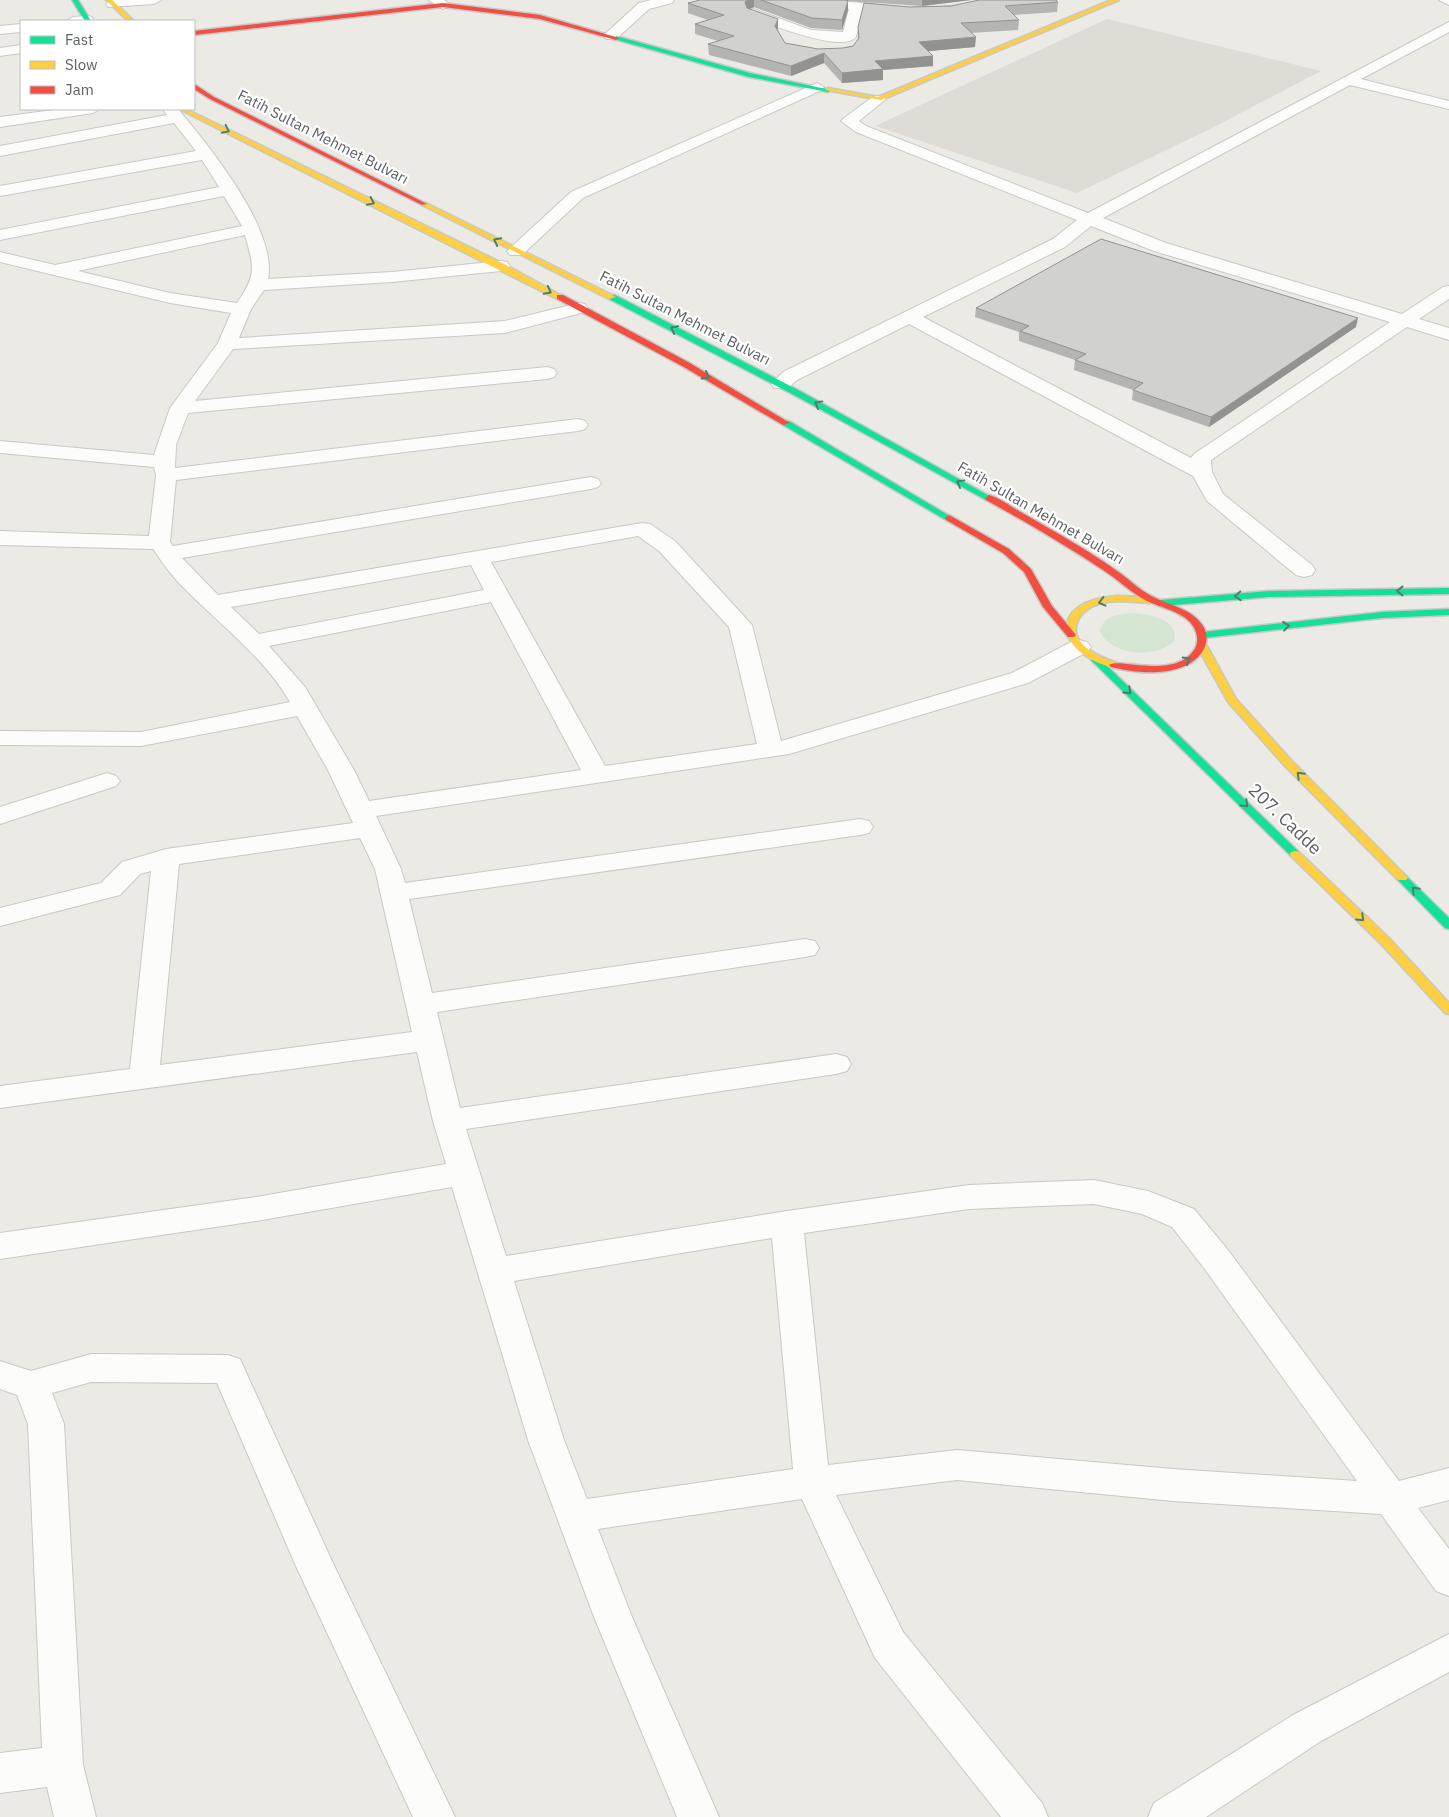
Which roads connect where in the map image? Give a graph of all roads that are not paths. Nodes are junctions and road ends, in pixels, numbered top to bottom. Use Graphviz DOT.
graph roads {
  1 [pos="75,0"];
  2 [pos="154,0"];
  3 [pos="667,0"];
  4 [pos="824,0"];
  5 [pos="1116,0"];
  6 [pos="111,2"];
  7 [pos="439,3"];
  8 [pos="857,6"];
  9 [pos="914,11"];
  10 [pos="753,13"];
  11 [pos="88,20"];
  12 [pos="130,20"];
  13 [pos="788,26"];
  14 [pos="1449,26"];
  15 [pos="20,28"];
  16 [pos="0,30"];
  17 [pos="195,33"];
  18 [pos="611,36"];
  19 [pos="849,37"];
  20 [pos="787,43"];
  21 [pos="20,49"];
  22 [pos="0,52"];
  23 [pos="846,52"];
  24 [pos="1348,80"];
  25 [pos="195,87"];
  26 [pos="817,87"];
  27 [pos="879,99"];
  28 [pos="1449,105"];
  29 [pos="86,110"];
  30 [pos="177,112"];
  31 [pos="0,122"];
  32 [pos="0,151"];
  33 [pos="207,154"];
  34 [pos="228,190"];
  35 [pos="0,192"];
  36 [pos="1089,219"];
  37 [pos="252,229"];
  38 [pos="0,235"];
  39 [pos="516,250"];
  40 [pos="0,257"];
  41 [pos="501,266"];
  42 [pos="54,271"];
  43 [pos="258,284"];
  44 [pos="1449,291"];
  45 [pos="580,308"];
  46 [pos="242,310"];
  47 [pos="909,317"];
  48 [pos="1405,320"];
  49 [pos="1449,334"];
  50 [pos="226,344"];
  51 [pos="546,373"];
  52 [pos="781,384"];
  53 [pos="180,408"];
  54 [pos="578,425"];
  55 [pos="0,447"];
  56 [pos="164,469"];
  57 [pos="1202,472"];
  58 [pos="591,483"];
  59 [pos="0,538"];
  60 [pos="163,549"];
  61 [pos="480,559"];
  62 [pos="1304,570"];
  63 [pos="1449,591"];
  64 [pos="498,594"];
  65 [pos="1156,602"];
  66 [pos="213,603"];
  67 [pos="1449,612"];
  68 [pos="1203,640"];
  69 [pos="253,642"];
  70 [pos="1081,646"];
  71 [pos="304,706"];
  72 [pos="0,738"];
  73 [pos="771,750"];
  74 [pos="597,775"];
  75 [pos="107,781"];
  76 [pos="0,816"];
  77 [pos="364,819"];
  78 [pos="860,827"];
  79 [pos="166,857"];
  80 [pos="393,893"];
  81 [pos="0,918"];
  82 [pos="1449,924"];
  83 [pos="805,948"];
  84 [pos="420,1005"];
  85 [pos="1449,1010"];
  86 [pos="429,1040"];
  87 [pos="836,1064"];
  88 [pos="144,1079"];
  89 [pos="0,1097"];
  90 [pos="448,1121"];
  91 [pos="464,1172"];
  92 [pos="787,1223"];
  93 [pos="0,1246"];
  94 [pos="494,1271"];
  95 [pos="15,1380"];
  96 [pos="812,1482"];
  97 [pos="1449,1484"];
  98 [pos="1392,1499"];
  99 [pos="575,1516"];
  100 [pos="1449,1579"];
  101 [pos="1449,1652"];
  102 [pos="63,1765"];
  103 [pos="0,1773"];
  104 [pos="75,1817"];
  105 [pos="434,1817"];
  106 [pos="698,1817"];
  107 [pos="1027,1817"];
  108 [pos="1169,1817"];
  1 -- 11 [label="main road"];
  2 -- 6 [label="street"];
  3 -- 18 [label="street"];
  4 -- 8 [label="street"];
  5 -- 27 [label="main road"];
  6 -- 12 [label="main road"];
  7 -- 17 [label="main road"];
  7 -- 18 [label="main road"];
  8 -- 9 [label="street"];
  8 -- 19 [label="street"];
  10 -- 13 [label="street"];
  13 -- 19 [label="street"];
  13 -- 20 [label="street"];
  14 -- 24 [label="street"];
  15 -- 16 [label="street"];
  18 -- 26 [label="main road"];
  19 -- 23 [label="street"];
  21 -- 22 [label="street"];
  24 -- 28 [label="street"];
  24 -- 36 [label="street"];
  39 -- 25 [label="main road, Fatih Sultan Mehmet Bulvarı, one-way"];
  26 -- 27 [label="main road"];
  26 -- 39 [label="street"];
  27 -- 36 [label="street"];
  29 -- 31 [label="street"];
  30 -- 32 [label="street"];
  30 -- 33 [label="street"];
  30 -- 41 [label="main road, one-way"];
  33 -- 34 [label="street"];
  33 -- 35 [label="street"];
  34 -- 37 [label="street"];
  34 -- 38 [label="street"];
  36 -- 47 [label="street"];
  36 -- 48 [label="street"];
  37 -- 42 [label="street"];
  37 -- 43 [label="street"];
  52 -- 39 [label="main road, Fatih Sultan Mehmet Bulvarı, one-way"];
  40 -- 42 [label="street"];
  41 -- 43 [label="street"];
  41 -- 45 [label="main road, one-way"];
  42 -- 46 [label="street"];
  43 -- 46 [label="street"];
  44 -- 48 [label="street"];
  45 -- 50 [label="street"];
  45 -- 70 [label="main road, one-way"];
  46 -- 50 [label="street"];
  47 -- 52 [label="street"];
  47 -- 57 [label="street"];
  48 -- 49 [label="street"];
  48 -- 57 [label="street"];
  50 -- 53 [label="street"];
  51 -- 53 [label="street"];
  65 -- 52 [label="main road, Fatih Sultan Mehmet Bulvarı, one-way"];
  53 -- 56 [label="street"];
  54 -- 56 [label="street"];
  55 -- 56 [label="street"];
  56 -- 60 [label="street"];
  57 -- 62 [label="street"];
  58 -- 60 [label="street"];
  59 -- 60 [label="street"];
  60 -- 66 [label="street"];
  61 -- 64 [label="street"];
  61 -- 66 [label="street"];
  61 -- 73 [label="street"];
  63 -- 65 [label="main road, one-way"];
  64 -- 69 [label="street"];
  64 -- 74 [label="street"];
  65 -- 68 [label="main road"];
  65 -- 70 [label="main road, one-way"];
  66 -- 69 [label="street"];
  68 -- 67 [label="main road, one-way"];
  70 -- 68 [label="main road, one-way"];
  82 -- 68 [label="main road, one-way"];
  69 -- 71 [label="street"];
  70 -- 73 [label="street"];
  70 -- 85 [label="main road, 207. Cadde, one-way"];
  71 -- 72 [label="street"];
  71 -- 77 [label="street"];
  73 -- 74 [label="street"];
  74 -- 77 [label="street"];
  75 -- 76 [label="street"];
  77 -- 79 [label="street"];
  77 -- 80 [label="street"];
  78 -- 80 [label="street"];
  79 -- 81 [label="street"];
  79 -- 88 [label="street"];
  80 -- 84 [label="street"];
  83 -- 84 [label="street"];
  84 -- 86 [label="street"];
  86 -- 88 [label="street"];
  86 -- 90 [label="street"];
  87 -- 90 [label="street"];
  88 -- 89 [label="street"];
  90 -- 91 [label="street"];
  91 -- 93 [label="street"];
  91 -- 94 [label="street"];
  92 -- 94 [label="street"];
  92 -- 96 [label="street"];
  92 -- 98 [label="street"];
  94 -- 99 [label="street"];
  95 -- 102 [label="street"];
  95 -- 105 [label="street"];
  96 -- 98 [label="street"];
  96 -- 99 [label="street"];
  96 -- 107 [label="street"];
  97 -- 98 [label="street"];
  98 -- 100 [label="street"];
  99 -- 106 [label="street"];
  101 -- 108 [label="street"];
  102 -- 103 [label="street"];
  102 -- 104 [label="street"];
}
